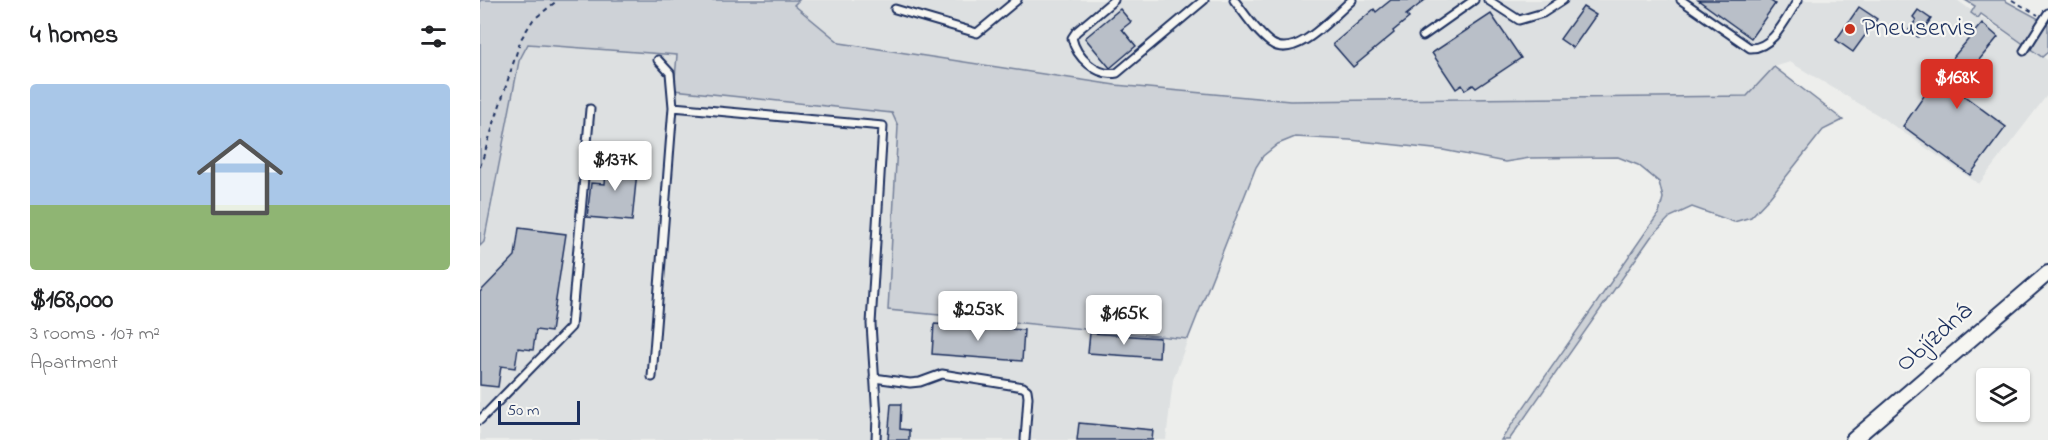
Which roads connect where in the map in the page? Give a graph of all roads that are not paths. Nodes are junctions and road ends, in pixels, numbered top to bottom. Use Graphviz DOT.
graph roads {
  1 [pos="1017,0"];
  2 [pos="1114,0"];
  3 [pos="1204,0"];
  4 [pos="1234,0"];
  5 [pos="1352,0"];
  6 [pos="1474,0"];
  7 [pos="1488,0"];
  8 [pos="1563,0"];
  9 [pos="1682,0"];
  10 [pos="1798,0"];
  11 [pos="895,9"];
  12 [pos="2047,14"];
  13 [pos="1423,36"];
  14 [pos="2024,51"];
  15 [pos="658,60"];
  16 [pos="672,108"];
  17 [pos="590,109"];
  18 [pos="2048,273"];
  19 [pos="652,377"];
  20 [pos="874,378"];
  21 [pos="480,420"];
  22 [pos="876,440"];
  23 [pos="1025,440"];
  24 [pos="1852,440"];
  1 -- 11 [label="lane"];
  2 -- 3 [label="lane"];
  4 -- 5 [label="lane"];
  6 -- 13 [label="lane"];
  7 -- 8 [label="lane"];
  9 -- 10 [label="lane"];
  12 -- 14 [label="lane"];
  15 -- 16 [label="lane"];
  16 -- 19 [label="lane"];
  16 -- 20 [label="lane"];
  17 -- 21 [label="lane"];
  18 -- 24 [label="street, Objízdná"];
  20 -- 22 [label="lane"];
  20 -- 23 [label="lane"];
}
